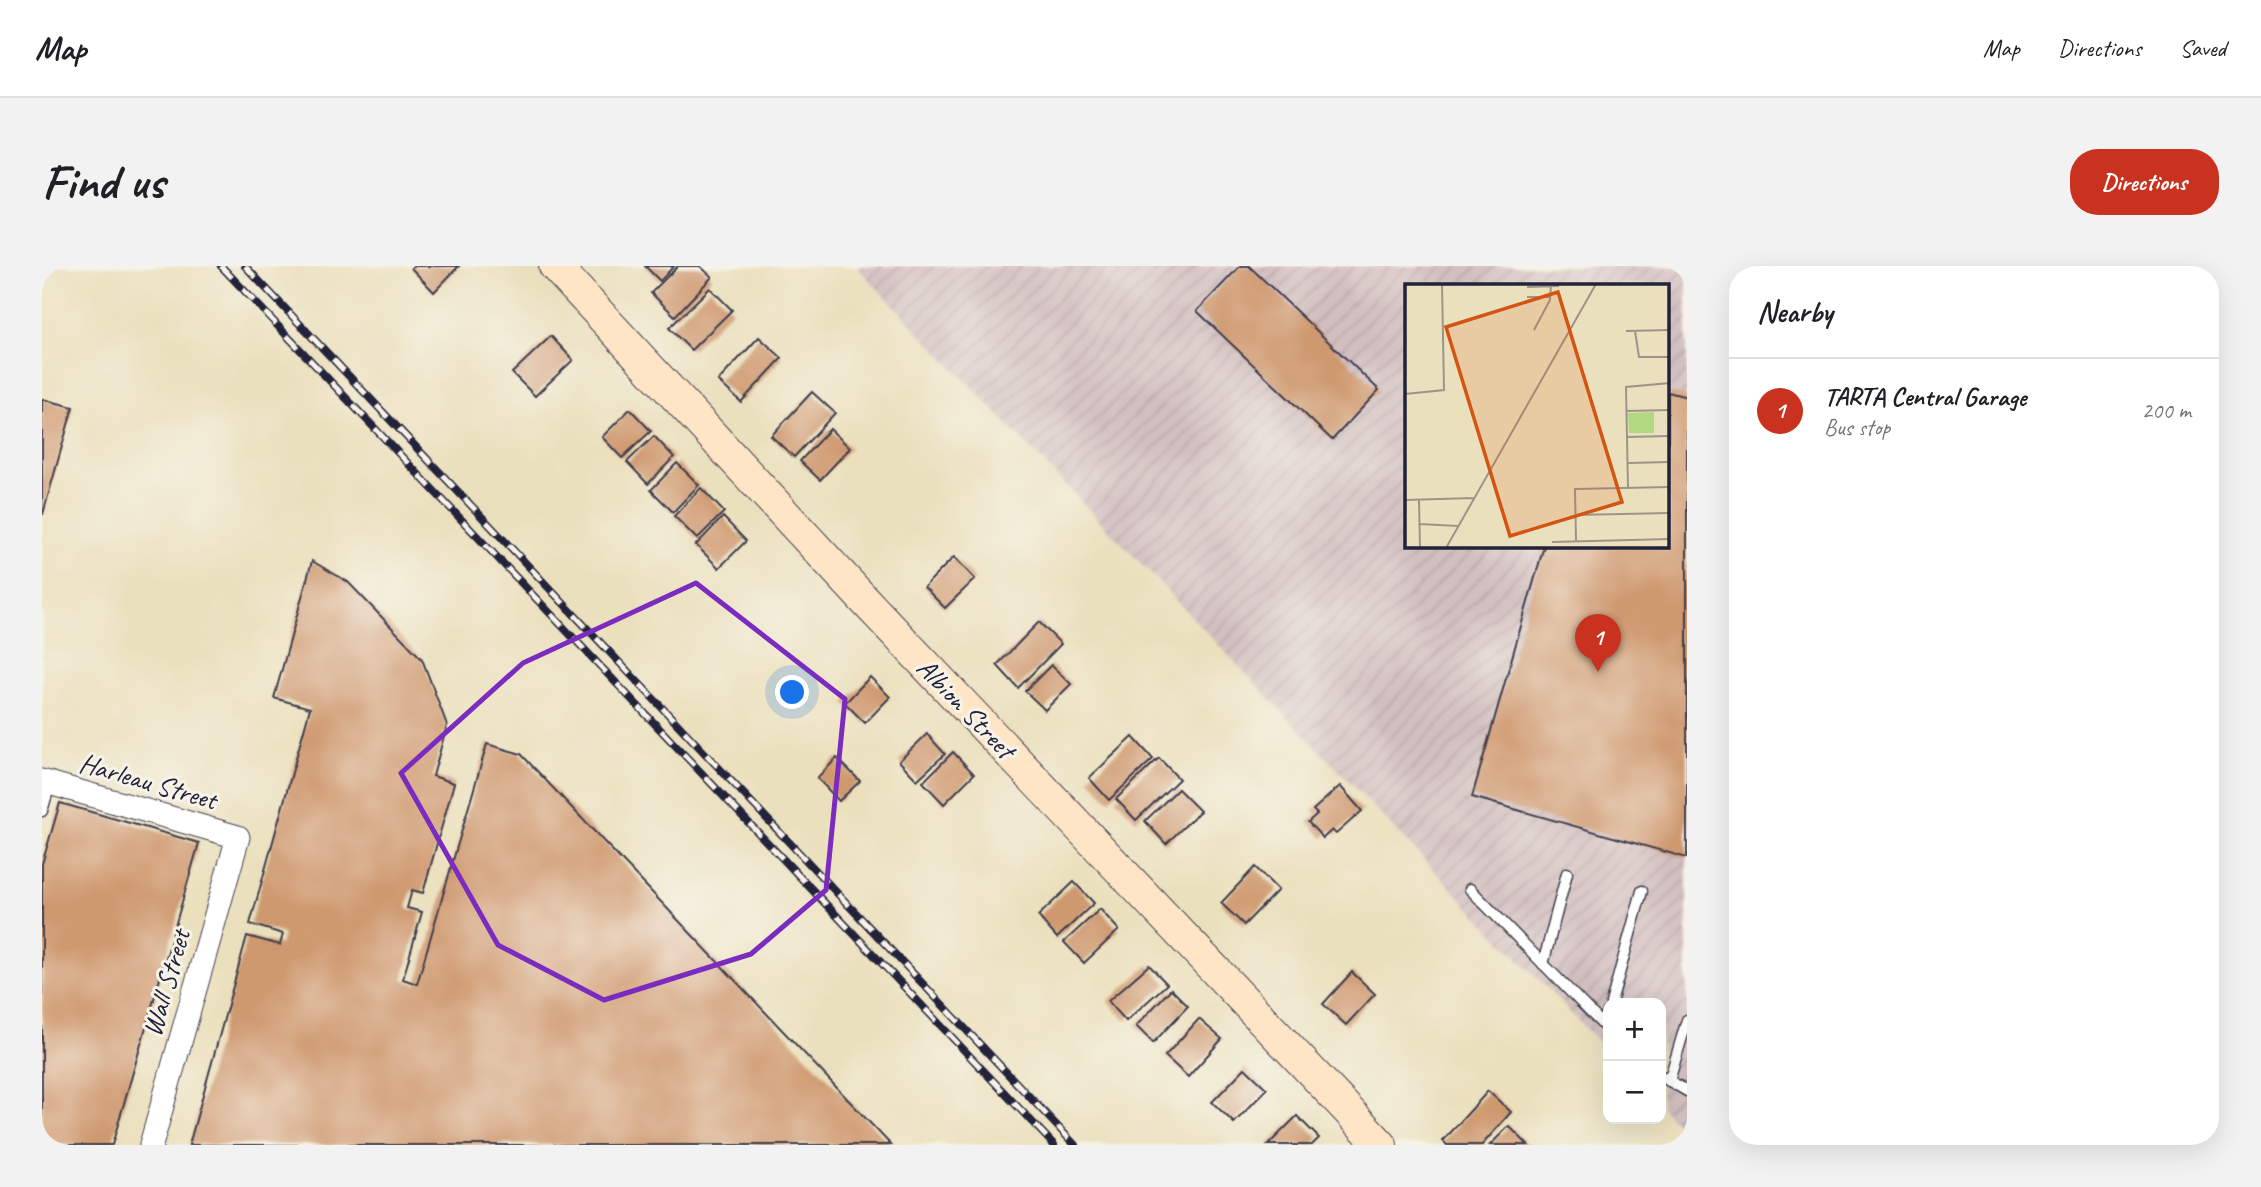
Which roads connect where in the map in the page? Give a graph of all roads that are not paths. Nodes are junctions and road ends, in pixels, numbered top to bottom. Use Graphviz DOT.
graph roads {
  1 [pos="555,266"];
  2 [pos="46,782"];
  3 [pos="42,811"];
  4 [pos="238,837"];
  5 [pos="1567,873"];
  6 [pos="1470,889"];
  7 [pos="1642,891"];
  8 [pos="1543,964"];
  9 [pos="1612,998"];
  10 [pos="1687,1020"];
  11 [pos="1603,1025"];
  12 [pos="1666,1076"];
  13 [pos="1666,1080"];
  14 [pos="1687,1091"];
  15 [pos="151,1145"];
  16 [pos="1381,1145"];
  1 -- 16 [label="street, Albion Street"];
  2 -- 3 [label="lane"];
  2 -- 4 [label="street, Harleau Street"];
  4 -- 15 [label="street, Wall Street"];
  5 -- 8 [label="lane"];
  6 -- 8 [label="lane"];
  7 -- 9 [label="lane"];
  8 -- 11 [label="lane"];
  10 -- 12 [label="lane"];
  13 -- 14 [label="lane"];
}
